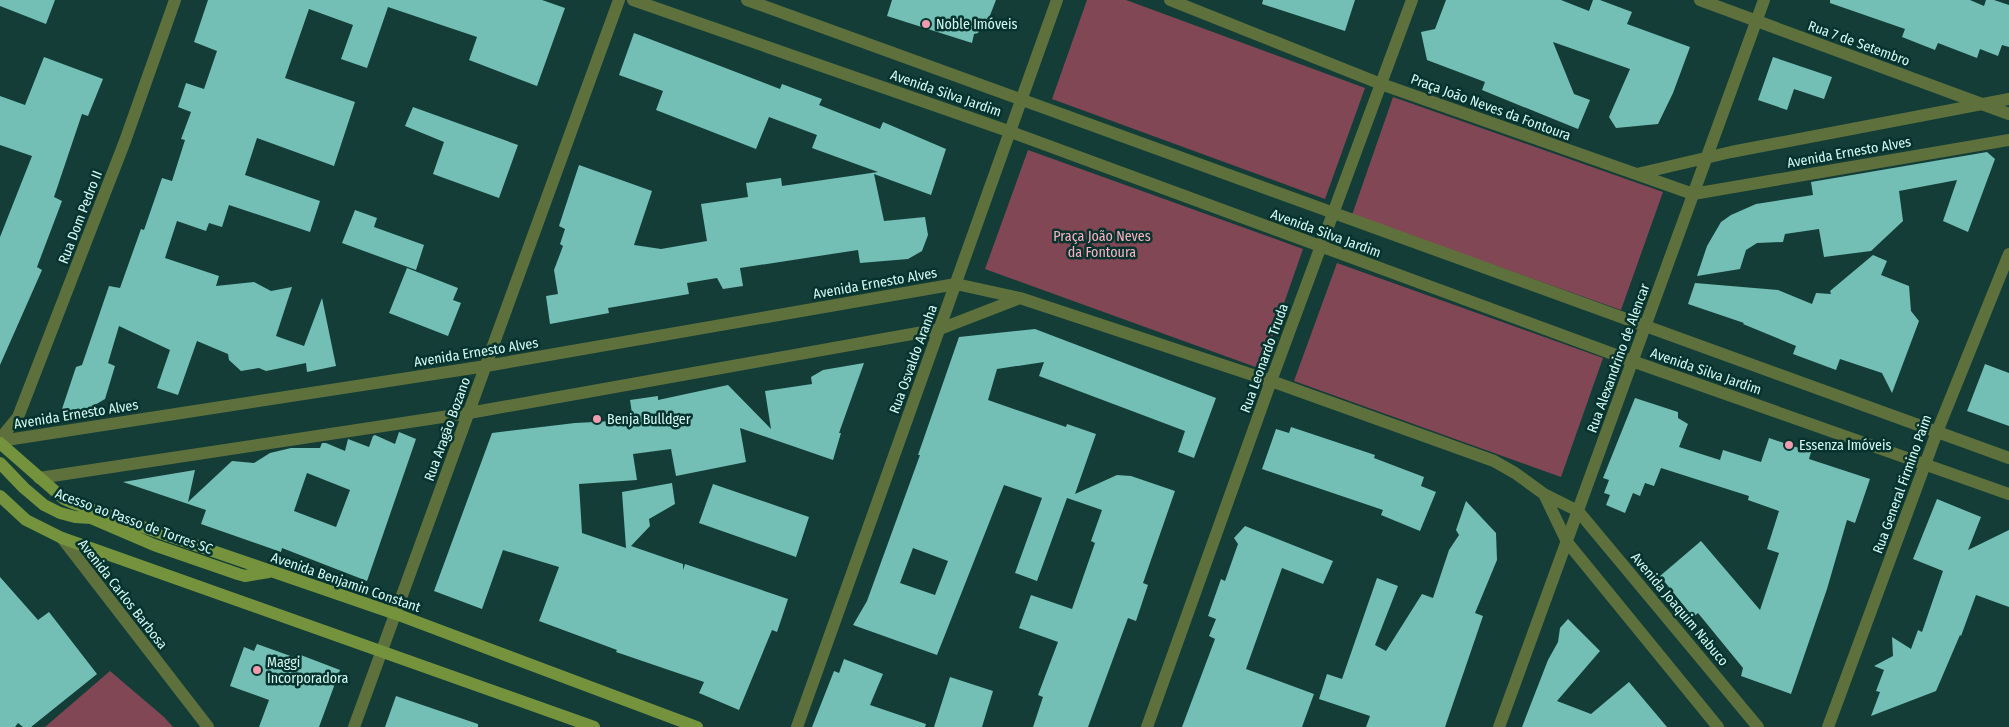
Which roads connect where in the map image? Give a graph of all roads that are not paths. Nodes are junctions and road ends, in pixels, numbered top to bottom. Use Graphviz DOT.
graph roads {
  1 [pos="175,0"];
  2 [pos="619,0"];
  3 [pos="633,0"];
  4 [pos="747,0"];
  5 [pos="1058,0"];
  6 [pos="1170,0"];
  7 [pos="1412,0"];
  8 [pos="1700,0"];
  9 [pos="1764,0"];
  10 [pos="1756,21"];
  11 [pos="1381,84"];
  12 [pos="1021,99"];
  13 [pos="2009,99"];
  14 [pos="1986,105"];
  15 [pos="2009,114"];
  16 [pos="1011,132"];
  17 [pos="2009,140"];
  18 [pos="1706,160"];
  19 [pos="1634,175"];
  20 [pos="1693,194"];
  21 [pos="1333,212"];
  22 [pos="1322,248"];
  23 [pos="2009,254"];
  24 [pos="956,284"];
  25 [pos="1020,298"];
  26 [pos="1646,326"];
  27 [pos="940,329"];
  28 [pos="1632,361"];
  29 [pos="486,366"];
  30 [pos="1271,381"];
  31 [pos="469,413"];
  32 [pos="1938,432"];
  33 [pos="0,441"];
  34 [pos="2009,458"];
  35 [pos="0,463"];
  36 [pos="1927,463"];
  37 [pos="39,478"];
  38 [pos="1544,494"];
  39 [pos="2009,494"];
  40 [pos="0,496"];
  41 [pos="1578,511"];
  42 [pos="62,538"];
  43 [pos="1567,542"];
  44 [pos="272,571"];
  45 [pos="396,614"];
  46 [pos="382,650"];
  47 [pos="208,727"];
  48 [pos="354,727"];
  49 [pos="594,727"];
  50 [pos="696,727"];
  51 [pos="797,727"];
  52 [pos="1147,727"];
  53 [pos="1500,727"];
  54 [pos="1718,727"];
  55 [pos="1758,727"];
  56 [pos="1828,727"];
  1 -- 33 [label="street, Rua Dom Pedro II"];
  2 -- 29 [label="street, Rua Aragão Bozano"];
  3 -- 16 [label="street, Avenida Silva Jardim"];
  4 -- 12 [label="street, Avenida Silva Jardim"];
  5 -- 12 [label="street, Rua Osvaldo Aranha"];
  6 -- 11 [label="street, Praça João Neves da Fontoura"];
  7 -- 11 [label="street, Rua Leonardo Truda"];
  8 -- 10 [label="street, Rua 7 de Setembro"];
  9 -- 10 [label="street, Rua Alexandrino de Alencar"];
  10 -- 14 [label="street, Rua 7 de Setembro"];
  10 -- 18 [label="street, Rua Alexandrino de Alencar"];
  11 -- 19 [label="street, Praça João Neves da Fontoura"];
  11 -- 21 [label="street, Rua Leonardo Truda"];
  12 -- 16 [label="street, Rua Osvaldo Aranha"];
  12 -- 21 [label="street, Avenida Silva Jardim"];
  13 -- 14 [label="street, Avenida Ernesto Alves"];
  14 -- 15 [label="street, Rua 7 de Setembro"];
  14 -- 18 [label="street, Avenida Ernesto Alves"];
  16 -- 22 [label="street, Avenida Silva Jardim"];
  16 -- 24 [label="street, Rua Osvaldo Aranha"];
  17 -- 20 [label="street, Avenida Ernesto Alves"];
  18 -- 19 [label="street"];
  18 -- 20 [label="street, Rua Alexandrino de Alencar"];
  19 -- 20 [label="street, Praça João Neves da Fontoura"];
  20 -- 26 [label="street, Rua Alexandrino de Alencar"];
  21 -- 22 [label="street, Rua Leonardo Truda"];
  21 -- 26 [label="street, Avenida Silva Jardim"];
  22 -- 28 [label="street, Avenida Silva Jardim"];
  22 -- 30 [label="street, Rua Leonardo Truda"];
  23 -- 32 [label="street, Rua General Firmino Paim"];
  24 -- 25 [label="street"];
  24 -- 27 [label="street, Rua Osvaldo Aranha"];
  24 -- 29 [label="street, Avenida Ernesto Alves"];
  25 -- 27 [label="street"];
  25 -- 30 [label="street"];
  26 -- 28 [label="street, Rua Alexandrino de Alencar"];
  26 -- 32 [label="street, Avenida Silva Jardim"];
  27 -- 31 [label="street"];
  27 -- 51 [label="street, Rua Osvaldo Aranha"];
  28 -- 36 [label="street, Avenida Silva Jardim"];
  28 -- 41 [label="street, Rua Alexandrino de Alencar"];
  29 -- 31 [label="street, Rua Aragão Bozano"];
  29 -- 33 [label="street, Avenida Ernesto Alves"];
  30 -- 38 [label="street"];
  30 -- 52 [label="street, Rua Leonardo Truda"];
  31 -- 37 [label="street"];
  31 -- 45 [label="street, Rua Aragão Bozano"];
  32 -- 34 [label="street, Avenida Silva Jardim"];
  32 -- 36 [label="street, Rua General Firmino Paim"];
  33 -- 37 [label="main road, Avenida Benjamin Constant"];
  35 -- 44 [label="main road, Acesso ao Passo de Torres SC"];
  36 -- 39 [label="street, Avenida Silva Jardim"];
  36 -- 56 [label="street, Rua General Firmino Paim"];
  37 -- 44 [label="main road, Avenida Benjamin Constant"];
  38 -- 41 [label="street"];
  38 -- 43 [label="street"];
  40 -- 42 [label="main road, Avenida Carlos Barbosa"];
  41 -- 43 [label="street, Rua Alexandrino de Alencar"];
  41 -- 55 [label="street, Avenida Joaquim Nabuco"];
  42 -- 46 [label="main road"];
  42 -- 47 [label="street, Avenida Carlos Barbosa"];
  43 -- 53 [label="street, Rua Alexandrino de Alencar"];
  43 -- 54 [label="street"];
  44 -- 45 [label="main road, Avenida Benjamin Constant"];
  45 -- 46 [label="street, Rua Aragão Bozano"];
  45 -- 50 [label="main road, Avenida Benjamin Constant"];
  46 -- 48 [label="street, Rua Aragão Bozano"];
  46 -- 49 [label="main road"];
}
